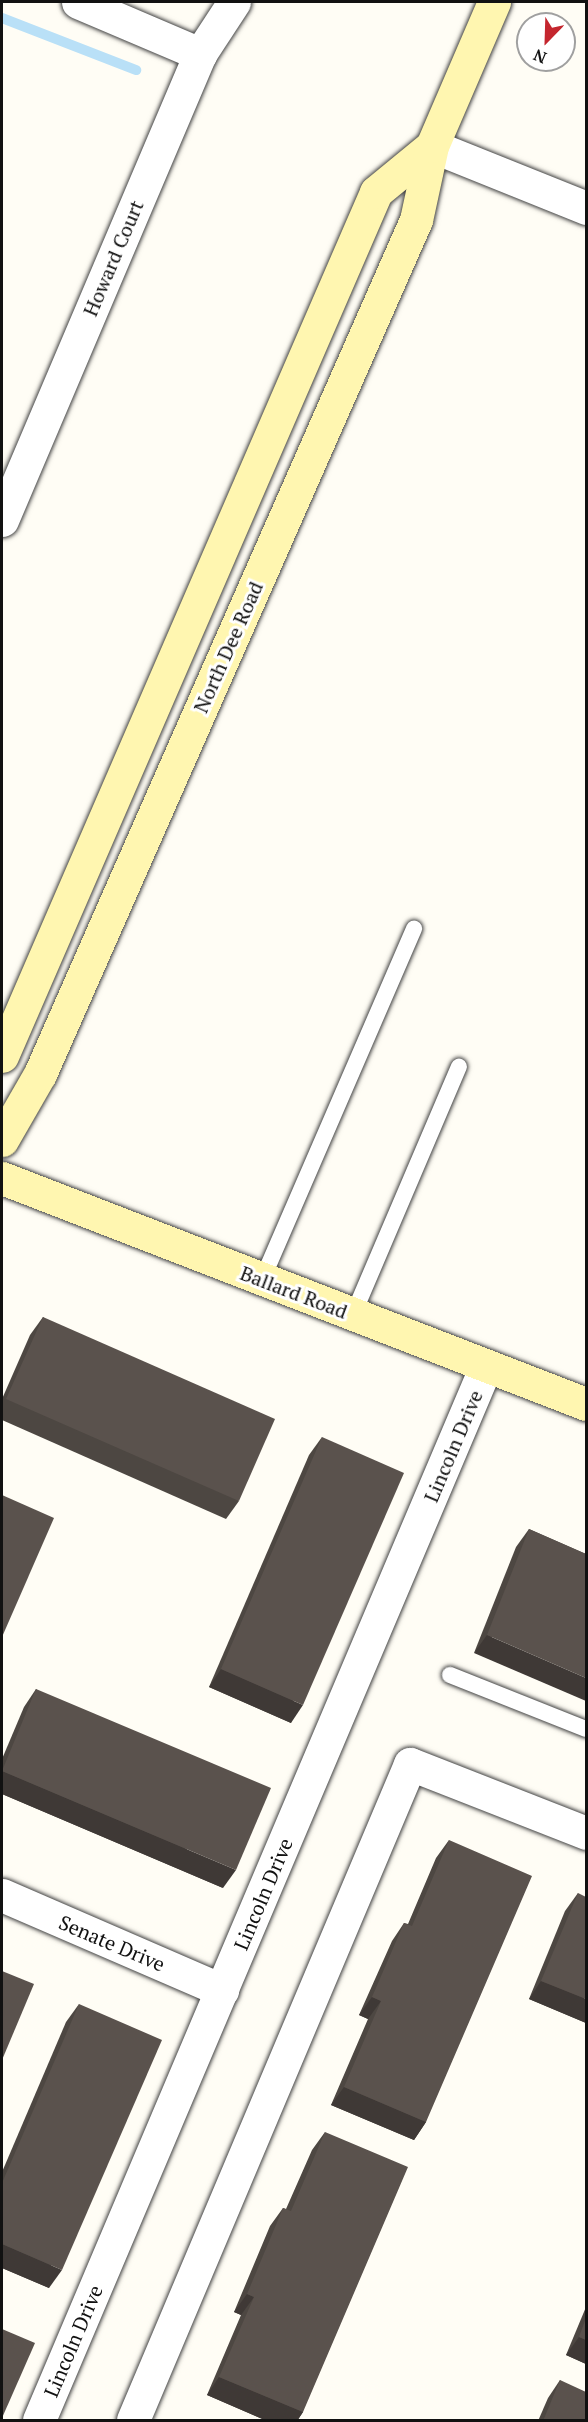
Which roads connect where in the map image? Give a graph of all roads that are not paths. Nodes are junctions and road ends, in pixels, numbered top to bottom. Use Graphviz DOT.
graph roads {
  1 [pos="78,2"];
  2 [pos="234,2"];
  3 [pos="494,2"];
  4 [pos="200,54"];
  5 [pos="432,146"];
  6 [pos="586,208"];
  7 [pos="2,520"];
  8 [pos="414,928"];
  9 [pos="2,1056"];
  10 [pos="459,1067"];
  11 [pos="2,1140"];
  12 [pos="2,1178"];
  13 [pos="262,1280"];
  14 [pos="354,1315"];
  15 [pos="486,1366"];
  16 [pos="586,1404"];
  17 [pos="450,1675"];
  18 [pos="586,1729"];
  19 [pos="586,1833"];
  20 [pos="2,1895"];
  21 [pos="222,1990"];
  22 [pos="39,2421"];
  23 [pos="133,2421"];
  1 -- 4 [label="street"];
  2 -- 4 [label="street, Howard Court"];
  3 -- 5 [label="street, North Dee Road"];
  4 -- 7 [label="street, Howard Court"];
  5 -- 6 [label="street"];
  5 -- 9 [label="street, North Dee Road"];
  5 -- 11 [label="street, North Dee Road"];
  8 -- 13 [label="lane"];
  10 -- 14 [label="lane"];
  12 -- 13 [label="street, Ballard Road"];
  13 -- 14 [label="street, Ballard Road"];
  14 -- 15 [label="street, Ballard Road"];
  15 -- 16 [label="street, Ballard Road"];
  15 -- 21 [label="street, Lincoln Drive"];
  17 -- 18 [label="lane"];
  19 -- 23 [label="street"];
  20 -- 21 [label="street, Senate Drive"];
  21 -- 22 [label="street, Lincoln Drive"];
}
